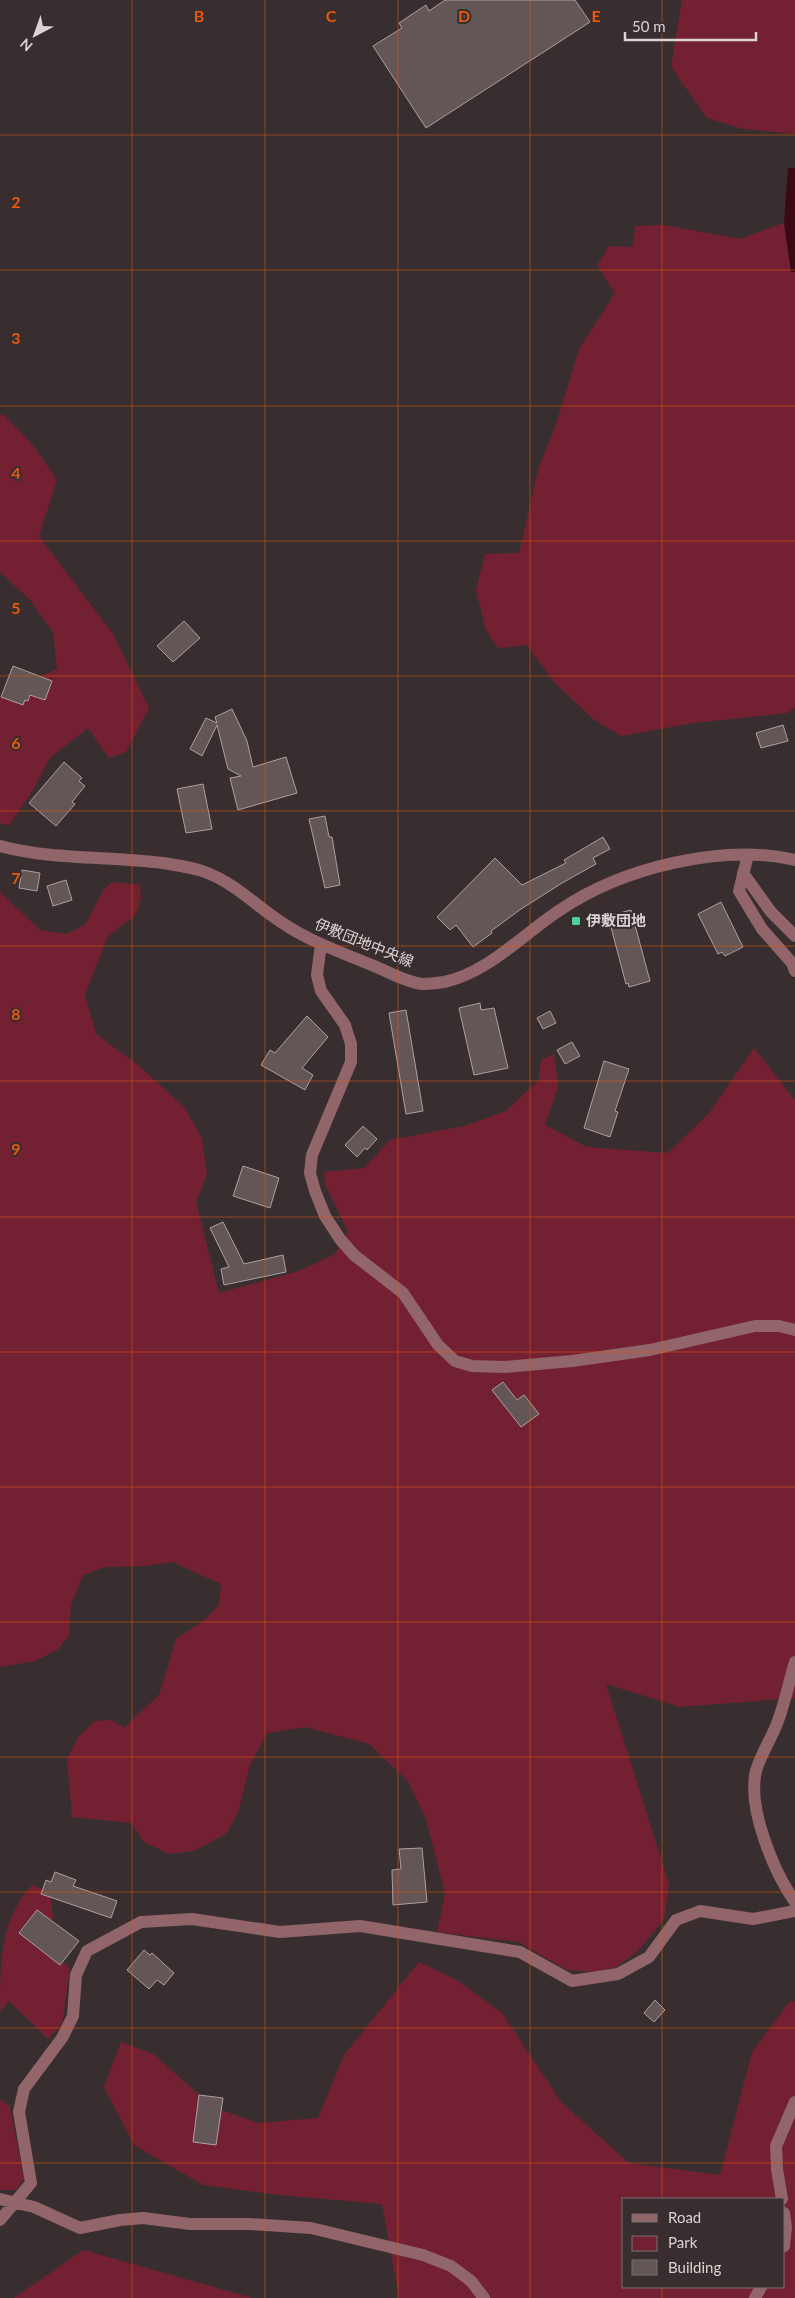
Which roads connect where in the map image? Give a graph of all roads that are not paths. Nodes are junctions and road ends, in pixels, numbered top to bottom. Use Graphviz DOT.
graph roads {
  1 [pos="0,846"];
  2 [pos="748,855"];
  3 [pos="795,860"];
  4 [pos="743,873"];
  5 [pos="795,936"];
  6 [pos="322,944"];
  7 [pos="795,971"];
  8 [pos="795,1330"];
  9 [pos="795,1662"];
  10 [pos="795,1902"];
  11 [pos="795,1911"];
  12 [pos="795,2102"];
  13 [pos="782,2198"];
  14 [pos="0,2200"];
  15 [pos="16,2203"];
  16 [pos="0,2220"];
  17 [pos="785,2220"];
  18 [pos="785,2236"];
  19 [pos="484,2298"];
  1 -- 6 [label="street, 伊敷団地中央線"];
  2 -- 3 [label="street, 伊敷団地中央線"];
  2 -- 4 [label="street"];
  2 -- 6 [label="street, 伊敷団地中央線"];
  4 -- 5 [label="street"];
  4 -- 7 [label="street"];
  6 -- 8 [label="street"];
  9 -- 10 [label="street"];
  11 -- 15 [label="street"];
  12 -- 13 [label="street"];
  14 -- 15 [label="street"];
  15 -- 16 [label="street"];
  15 -- 19 [label="street"];
  17 -- 18 [label="street"];
}
